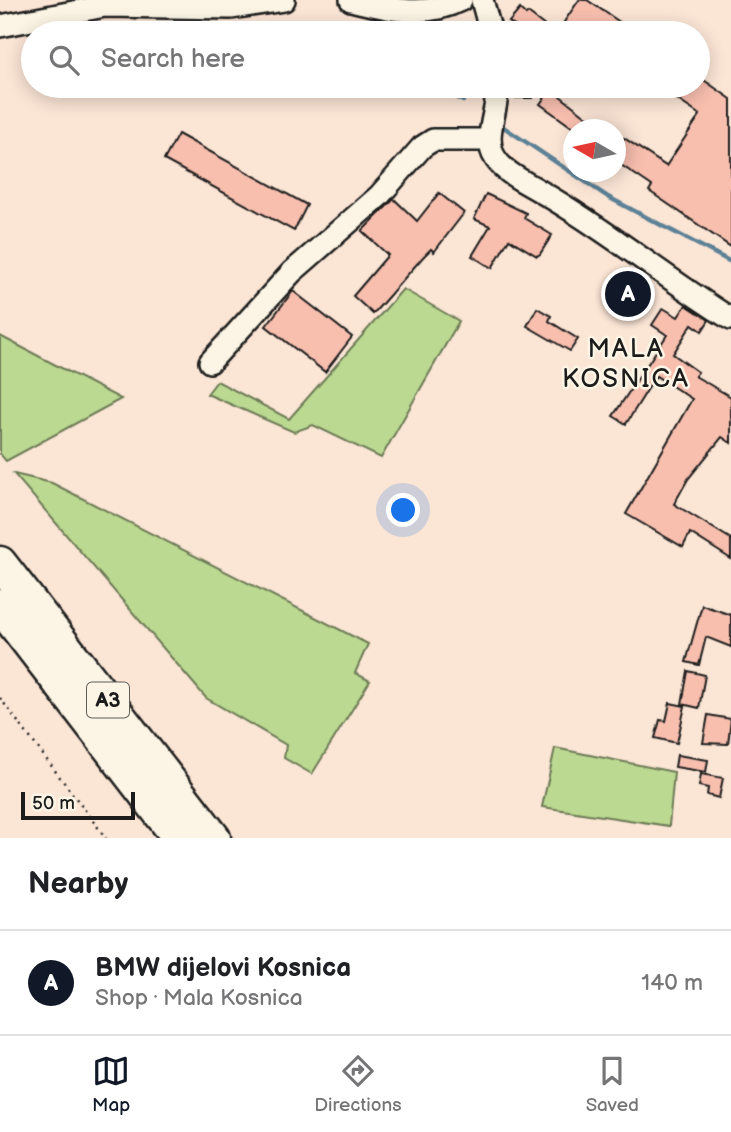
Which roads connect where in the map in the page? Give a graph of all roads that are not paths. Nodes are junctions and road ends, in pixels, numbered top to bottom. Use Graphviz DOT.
graph roads {
  1 [pos="284,0"];
  2 [pos="351,0"];
  3 [pos="461,0"];
  4 [pos="482,0"];
  5 [pos="26,21"];
  6 [pos="488,21"];
  7 [pos="21,22"];
  8 [pos="0,26"];
  9 [pos="498,98"];
  10 [pos="489,140"];
  11 [pos="731,319"];
  12 [pos="210,362"];
  13 [pos="0,563"];
  14 [pos="0,606"];
  15 [pos="179,838"];
  16 [pos="214,838"];
  1 -- 5 [label="street"];
  2 -- 3 [label="street"];
  4 -- 6 [label="street"];
  7 -- 8 [label="street"];
  9 -- 10 [label="street"];
  10 -- 11 [label="street"];
  10 -- 12 [label="street"];
  13 -- 16 [label="highway, A3"];
  14 -- 15 [label="highway, A3"];
}
